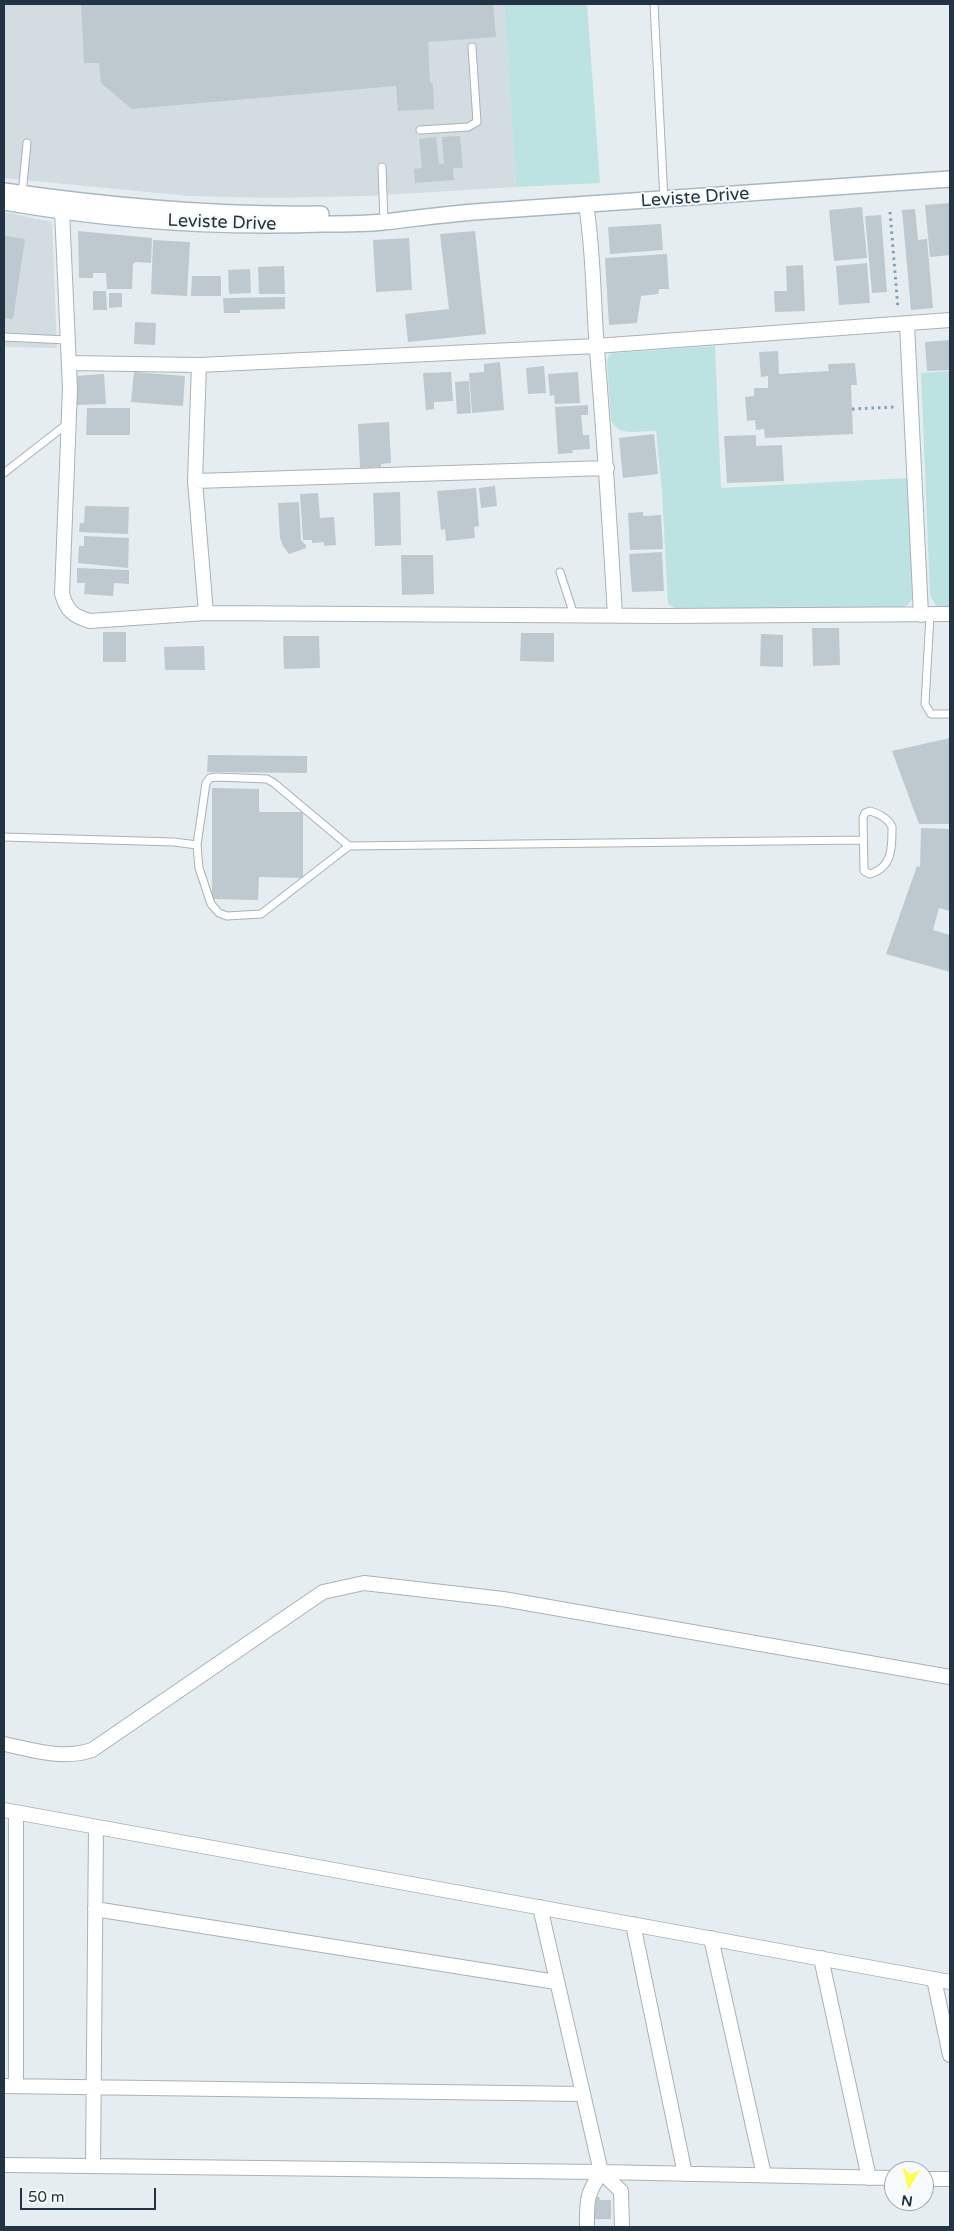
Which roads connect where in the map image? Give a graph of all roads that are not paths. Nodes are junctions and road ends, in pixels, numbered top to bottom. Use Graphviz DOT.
graph roads {
  1 [pos="654,4"];
  2 [pos="472,46"];
  3 [pos="420,130"];
  4 [pos="27,143"];
  5 [pos="382,168"];
  6 [pos="950,179"];
  7 [pos="4,191"];
  8 [pos="22,194"];
  9 [pos="664,200"];
  10 [pos="4,202"];
  11 [pos="586,205"];
  12 [pos="62,211"];
  13 [pos="384,217"];
  14 [pos="950,320"];
  15 [pos="903,324"];
  16 [pos="4,337"];
  17 [pos="67,340"];
  18 [pos="596,346"];
  19 [pos="69,362"];
  20 [pos="199,365"];
  21 [pos="70,422"];
  22 [pos="607,468"];
  23 [pos="4,473"];
  24 [pos="195,481"];
  25 [pos="560,572"];
  26 [pos="206,613"];
  27 [pos="950,614"];
  28 [pos="574,615"];
  29 [pos="615,615"];
  30 [pos="925,615"];
  31 [pos="950,714"];
  32 [pos="4,837"];
  33 [pos="863,840"];
  34 [pos="197,845"];
  35 [pos="349,846"];
  36 [pos="950,1677"];
  37 [pos="4,1744"];
  38 [pos="10,1811"];
  39 [pos="96,1827"];
  40 [pos="540,1907"];
  41 [pos="95,1909"];
  42 [pos="632,1924"];
  43 [pos="711,1938"];
  44 [pos="821,1958"];
  45 [pos="934,1979"];
  46 [pos="556,1982"];
  47 [pos="950,1982"];
  48 [pos="950,2055"];
  49 [pos="10,2086"];
  50 [pos="94,2087"];
  51 [pos="582,2094"];
  52 [pos="4,2165"];
  53 [pos="93,2166"];
  54 [pos="601,2172"];
  55 [pos="685,2174"];
  56 [pos="764,2175"];
  57 [pos="869,2178"];
  58 [pos="884,2178"];
  59 [pos="934,2179"];
  60 [pos="950,2179"];
  61 [pos="587,2227"];
  62 [pos="622,2227"];
  1 -- 9 [label="lane"];
  2 -- 3 [label="lane"];
  4 -- 8 [label="lane"];
  5 -- 13 [label="lane"];
  6 -- 9 [label="main road, Leviste Drive"];
  7 -- 8 [label="main road, Leviste Drive"];
  8 -- 13 [label="main road, Leviste Drive"];
  9 -- 11 [label="main road, Leviste Drive"];
  10 -- 12 [label="main road, Leviste Drive"];
  11 -- 13 [label="main road, Leviste Drive"];
  11 -- 18 [label="street"];
  12 -- 13 [label="main road, Leviste Drive"];
  12 -- 17 [label="street"];
  14 -- 15 [label="street"];
  15 -- 18 [label="street"];
  15 -- 30 [label="street"];
  16 -- 17 [label="lane"];
  17 -- 19 [label="street"];
  18 -- 20 [label="street"];
  18 -- 22 [label="street"];
  19 -- 20 [label="street"];
  19 -- 21 [label="street"];
  20 -- 24 [label="street"];
  21 -- 23 [label="lane"];
  21 -- 26 [label="street"];
  22 -- 24 [label="street"];
  22 -- 29 [label="street"];
  24 -- 26 [label="street"];
  25 -- 28 [label="lane"];
  26 -- 28 [label="street"];
  27 -- 30 [label="street"];
  28 -- 29 [label="street"];
  29 -- 30 [label="street"];
  30 -- 31 [label="lane"];
  32 -- 34 [label="lane"];
  33 -- 33 [label="lane"];
  33 -- 35 [label="lane"];
  34 -- 35 [label="lane"];
  34 -- 35 [label="lane"];
  36 -- 37 [label="street"];
  38 -- 39 [label="street"];
  38 -- 49 [label="street"];
  39 -- 40 [label="street"];
  39 -- 41 [label="street"];
  40 -- 42 [label="street"];
  40 -- 46 [label="street"];
  41 -- 46 [label="street"];
  41 -- 50 [label="street"];
  42 -- 43 [label="street"];
  42 -- 55 [label="street"];
  43 -- 44 [label="street"];
  43 -- 56 [label="street"];
  44 -- 45 [label="street"];
  44 -- 57 [label="street"];
  45 -- 47 [label="street"];
  45 -- 48 [label="street"];
  46 -- 51 [label="street"];
  49 -- 50 [label="street"];
  50 -- 51 [label="street"];
  50 -- 53 [label="street"];
  51 -- 54 [label="street"];
  52 -- 53 [label="street"];
  53 -- 54 [label="street"];
  54 -- 55 [label="street"];
  54 -- 61 [label="street"];
  54 -- 62 [label="street"];
  55 -- 56 [label="street"];
  56 -- 57 [label="street"];
  57 -- 58 [label="street"];
  59 -- 60 [label="street"];
}
